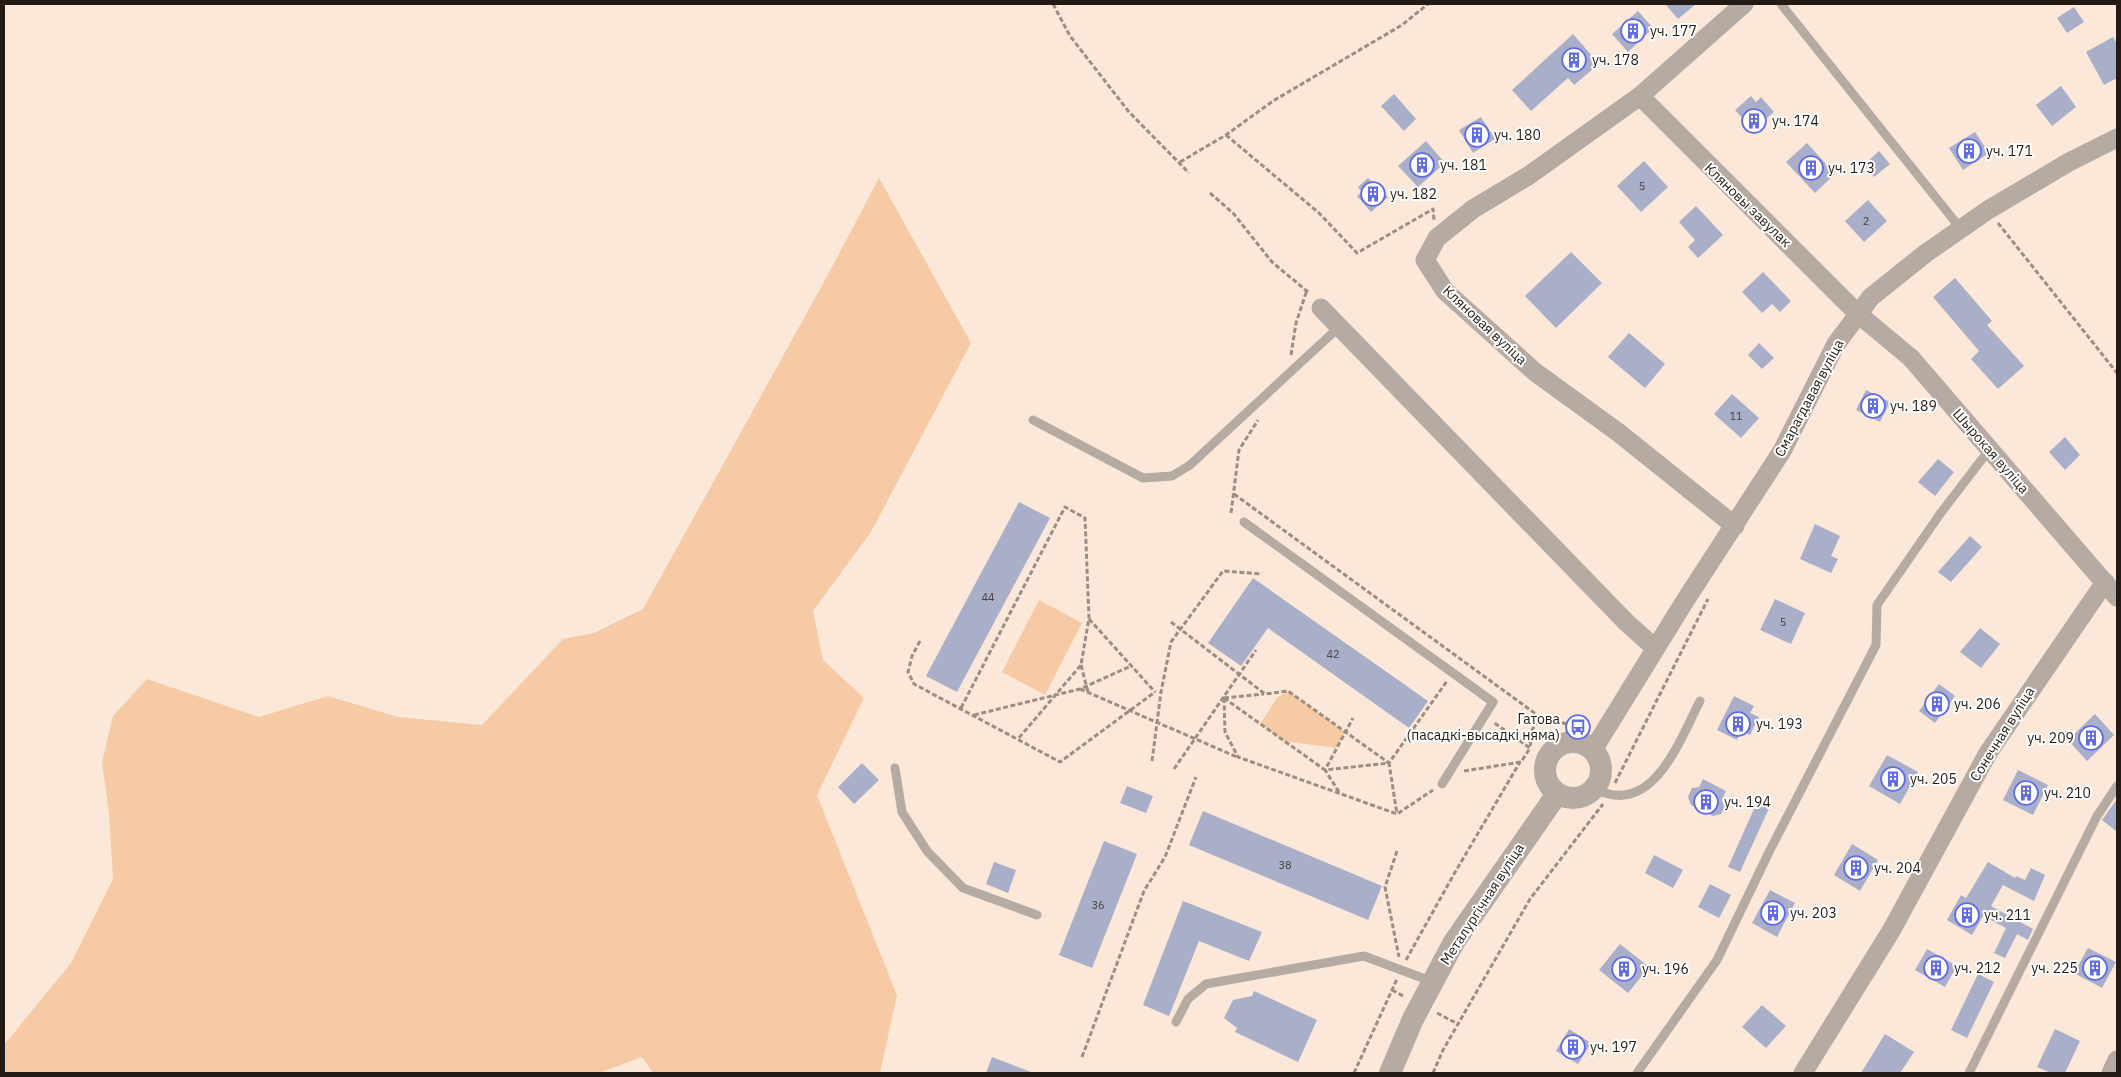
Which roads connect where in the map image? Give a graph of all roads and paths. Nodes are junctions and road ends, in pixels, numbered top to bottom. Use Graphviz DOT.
graph roads {
  1 [pos="1053,4"];
  2 [pos="1428,4"];
  3 [pos="1744,4"];
  4 [pos="1781,4"];
  5 [pos="1640,96"];
  6 [pos="1226,135"];
  7 [pos="2117,138"];
  8 [pos="1180,162"];
  9 [pos="1189,173"];
  10 [pos="1210,193"];
  11 [pos="1988,210"];
  12 [pos="1961,229"];
  13 [pos="1437,238"];
  14 [pos="1320,308"];
  15 [pos="1857,313"];
  16 [pos="1339,327"];
  17 [pos="2117,373"];
  18 [pos="1033,420"];
  19 [pos="1989,450"];
  20 [pos="1234,494"];
  21 [pos="1244,522"];
  22 [pos="1735,526"];
  23 [pos="1262,574"];
  24 [pos="2105,582"];
  25 [pos="1711,593"];
  26 [pos="2117,597"];
  27 [pos="1089,618"];
  28 [pos="1171,622"];
  29 [pos="1180,629"];
  30 [pos="920,641"];
  31 [pos="1655,648"];
  32 [pos="1256,650"];
  33 [pos="1080,665"];
  34 [pos="1131,666"];
  35 [pos="1453,673"];
  36 [pos="1240,675"];
  37 [pos="1086,686"];
  38 [pos="1080,689"];
  39 [pos="1088,692"];
  40 [pos="1155,692"];
  41 [pos="1161,692"];
  42 [pos="1265,694"];
  43 [pos="1055,695"];
  44 [pos="1224,698"];
  45 [pos="1700,701"];
  46 [pos="961,708"];
  47 [pos="1131,711"];
  48 [pos="973,715"];
  49 [pos="1484,716"];
  50 [pos="1540,717"];
  51 [pos="1353,718"];
  52 [pos="1156,722"];
  53 [pos="1345,732"];
  54 [pos="1018,739"];
  55 [pos="1195,739"];
  56 [pos="1585,746"];
  57 [pos="1530,748"];
  58 [pos="1238,757"];
  59 [pos="1152,761"];
  60 [pos="1521,762"];
  61 [pos="1389,763"];
  62 [pos="895,768"];
  63 [pos="1174,769"];
  64 [pos="1325,770"];
  65 [pos="1196,777"];
  66 [pos="1442,784"];
  67 [pos="2117,786"];
  68 [pos="1339,793"];
  69 [pos="1601,793"];
  70 [pos="1557,794"];
  71 [pos="1396,814"];
  72 [pos="1397,851"];
  73 [pos="1037,915"];
  74 [pos="1401,970"];
  75 [pos="1433,983"];
  76 [pos="1176,1022"];
  77 [pos="1082,1057"];
  78 [pos="2117,1060"];
  79 [pos="1354,1073"];
  80 [pos="1390,1073"];
  81 [pos="1433,1073"];
  82 [pos="1636,1073"];
  83 [pos="1803,1073"];
  84 [pos="1969,1073"];
  85 [pos="2111,1073"];
  1 -- 8 [label="path"];
  2 -- 6 [label="path"];
  3 -- 5 [label="street, Кляновая вуліца"];
  4 -- 12 [label="lane"];
  5 -- 13 [label="street, Кляновая вуліца"];
  5 -- 15 [label="street, Кляновы завулак"];
  6 -- 8 [label="path"];
  6 -- 13 [label="path"];
  7 -- 11 [label="street, Смарагдавая вуліца"];
  8 -- 9 [label="path"];
  10 -- 14 [label="path"];
  11 -- 12 [label="street, Смарагдавая вуліца"];
  11 -- 17 [label="path"];
  12 -- 15 [label="street, Смарагдавая вуліца"];
  13 -- 22 [label="street, Кляновая вуліца"];
  14 -- 16 [label="street"];
  15 -- 19 [label="street, Шырокая вуліца"];
  15 -- 22 [label="street, Смарагдавая вуліца"];
  16 -- 18 [label="lane"];
  16 -- 31 [label="street"];
  19 -- 24 [label="street, Шырокая вуліца"];
  19 -- 82 [label="lane"];
  20 -- 50 [label="path"];
  21 -- 35 [label="lane"];
  22 -- 31 [label="street, Смарагдавая вуліца"];
  23 -- 29 [label="path"];
  24 -- 26 [label="street, Шырокая вуліца"];
  24 -- 83 [label="street, Сонечная вуліца"];
  25 -- 69 [label="path"];
  27 -- 33 [label="path"];
  27 -- 34 [label="path"];
  27 -- 46 [label="path"];
  28 -- 29 [label="path"];
  29 -- 36 [label="path"];
  29 -- 41 [label="path"];
  30 -- 46 [label="path"];
  31 -- 56 [label="street, Смарагдавая вуліца"];
  32 -- 36 [label="path"];
  33 -- 37 [label="path"];
  33 -- 43 [label="path"];
  34 -- 37 [label="path"];
  34 -- 40 [label="path"];
  35 -- 49 [label="lane"];
  35 -- 61 [label="path"];
  36 -- 42 [label="path"];
  36 -- 44 [label="path"];
  37 -- 38 [label="path"];
  37 -- 39 [label="path"];
  38 -- 39 [label="path"];
  38 -- 43 [label="path"];
  39 -- 47 [label="path"];
  40 -- 41 [label="path"];
  40 -- 47 [label="path"];
  41 -- 52 [label="path"];
  42 -- 44 [label="path"];
  42 -- 53 [label="path"];
  43 -- 48 [label="path"];
  43 -- 54 [label="path"];
  44 -- 55 [label="path"];
  44 -- 58 [label="path"];
  44 -- 64 [label="path"];
  45 -- 69 [label="lane"];
  46 -- 48 [label="path"];
  47 -- 52 [label="path"];
  47 -- 54 [label="path"];
  48 -- 54 [label="path"];
  49 -- 57 [label="path"];
  49 -- 66 [label="lane"];
  50 -- 56 [label="path"];
  50 -- 57 [label="path"];
  51 -- 53 [label="path"];
  52 -- 55 [label="path"];
  52 -- 59 [label="path"];
  53 -- 61 [label="path"];
  53 -- 64 [label="path"];
  55 -- 58 [label="path"];
  55 -- 63 [label="path"];
  56 -- 69 [label="street"];
  56 -- 70 [label="street"];
  57 -- 60 [label="path"];
  58 -- 68 [label="path"];
  60 -- 66 [label="path"];
  60 -- 74 [label="path"];
  61 -- 64 [label="path"];
  61 -- 71 [label="path"];
  62 -- 73 [label="lane"];
  64 -- 68 [label="path"];
  65 -- 77 [label="path"];
  66 -- 71 [label="path"];
  67 -- 84 [label="lane"];
  68 -- 71 [label="path"];
  69 -- 70 [label="street"];
  69 -- 81 [label="path"];
  70 -- 75 [label="street, Металургічная вуліца"];
  72 -- 74 [label="path"];
  74 -- 75 [label="lane"];
  74 -- 76 [label="lane"];
  74 -- 79 [label="path"];
  75 -- 80 [label="street, Металургічная вуліца"];
  78 -- 85 [label="street"];
}
